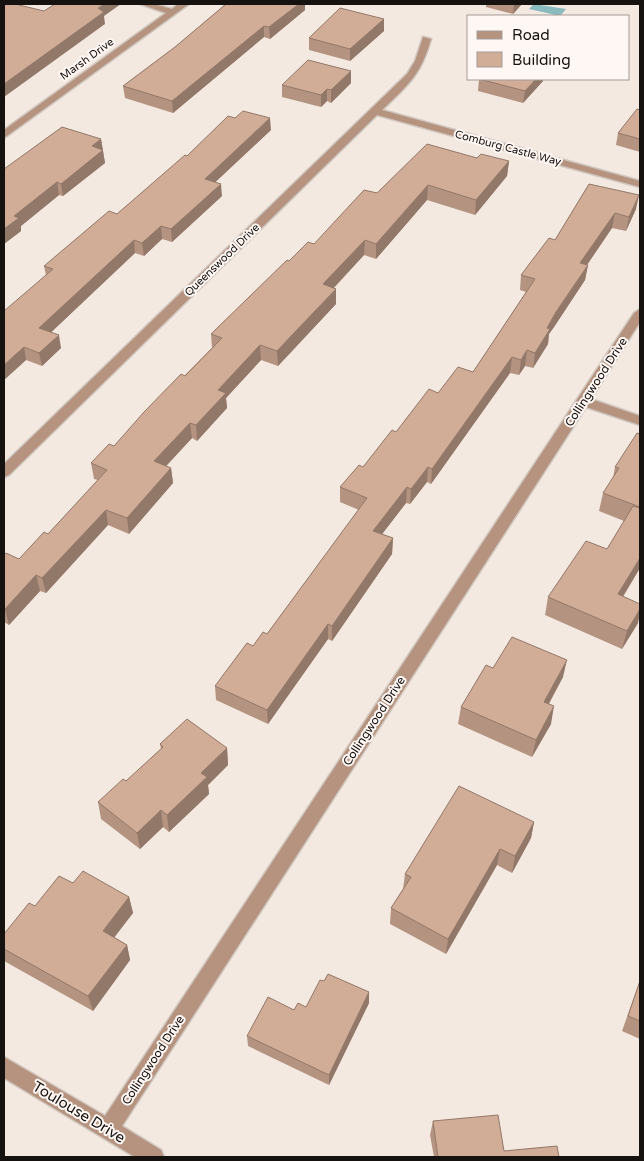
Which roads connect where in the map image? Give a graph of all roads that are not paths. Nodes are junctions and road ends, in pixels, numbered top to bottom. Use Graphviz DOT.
graph roads {
  1 [pos="144,4"];
  2 [pos="184,4"];
  3 [pos="173,12"];
  4 [pos="426,39"];
  5 [pos="375,111"];
  6 [pos="4,135"];
  7 [pos="640,184"];
  8 [pos="640,313"];
  9 [pos="583,401"];
  10 [pos="640,421"];
  11 [pos="4,472"];
  12 [pos="4,1067"];
  13 [pos="108,1129"];
  14 [pos="154,1157"];
  1 -- 3 [label="street"];
  2 -- 3 [label="street, Marsh Drive"];
  3 -- 6 [label="street, Marsh Drive"];
  4 -- 5 [label="street, Queenswood Drive"];
  5 -- 7 [label="street, Comburg Castle Way"];
  5 -- 11 [label="street, Queenswood Drive"];
  8 -- 9 [label="street, Collingwood Drive"];
  9 -- 10 [label="street"];
  9 -- 13 [label="street, Collingwood Drive"];
  12 -- 13 [label="street, Toulouse Drive"];
  13 -- 14 [label="street, Toulouse Drive"];
}
